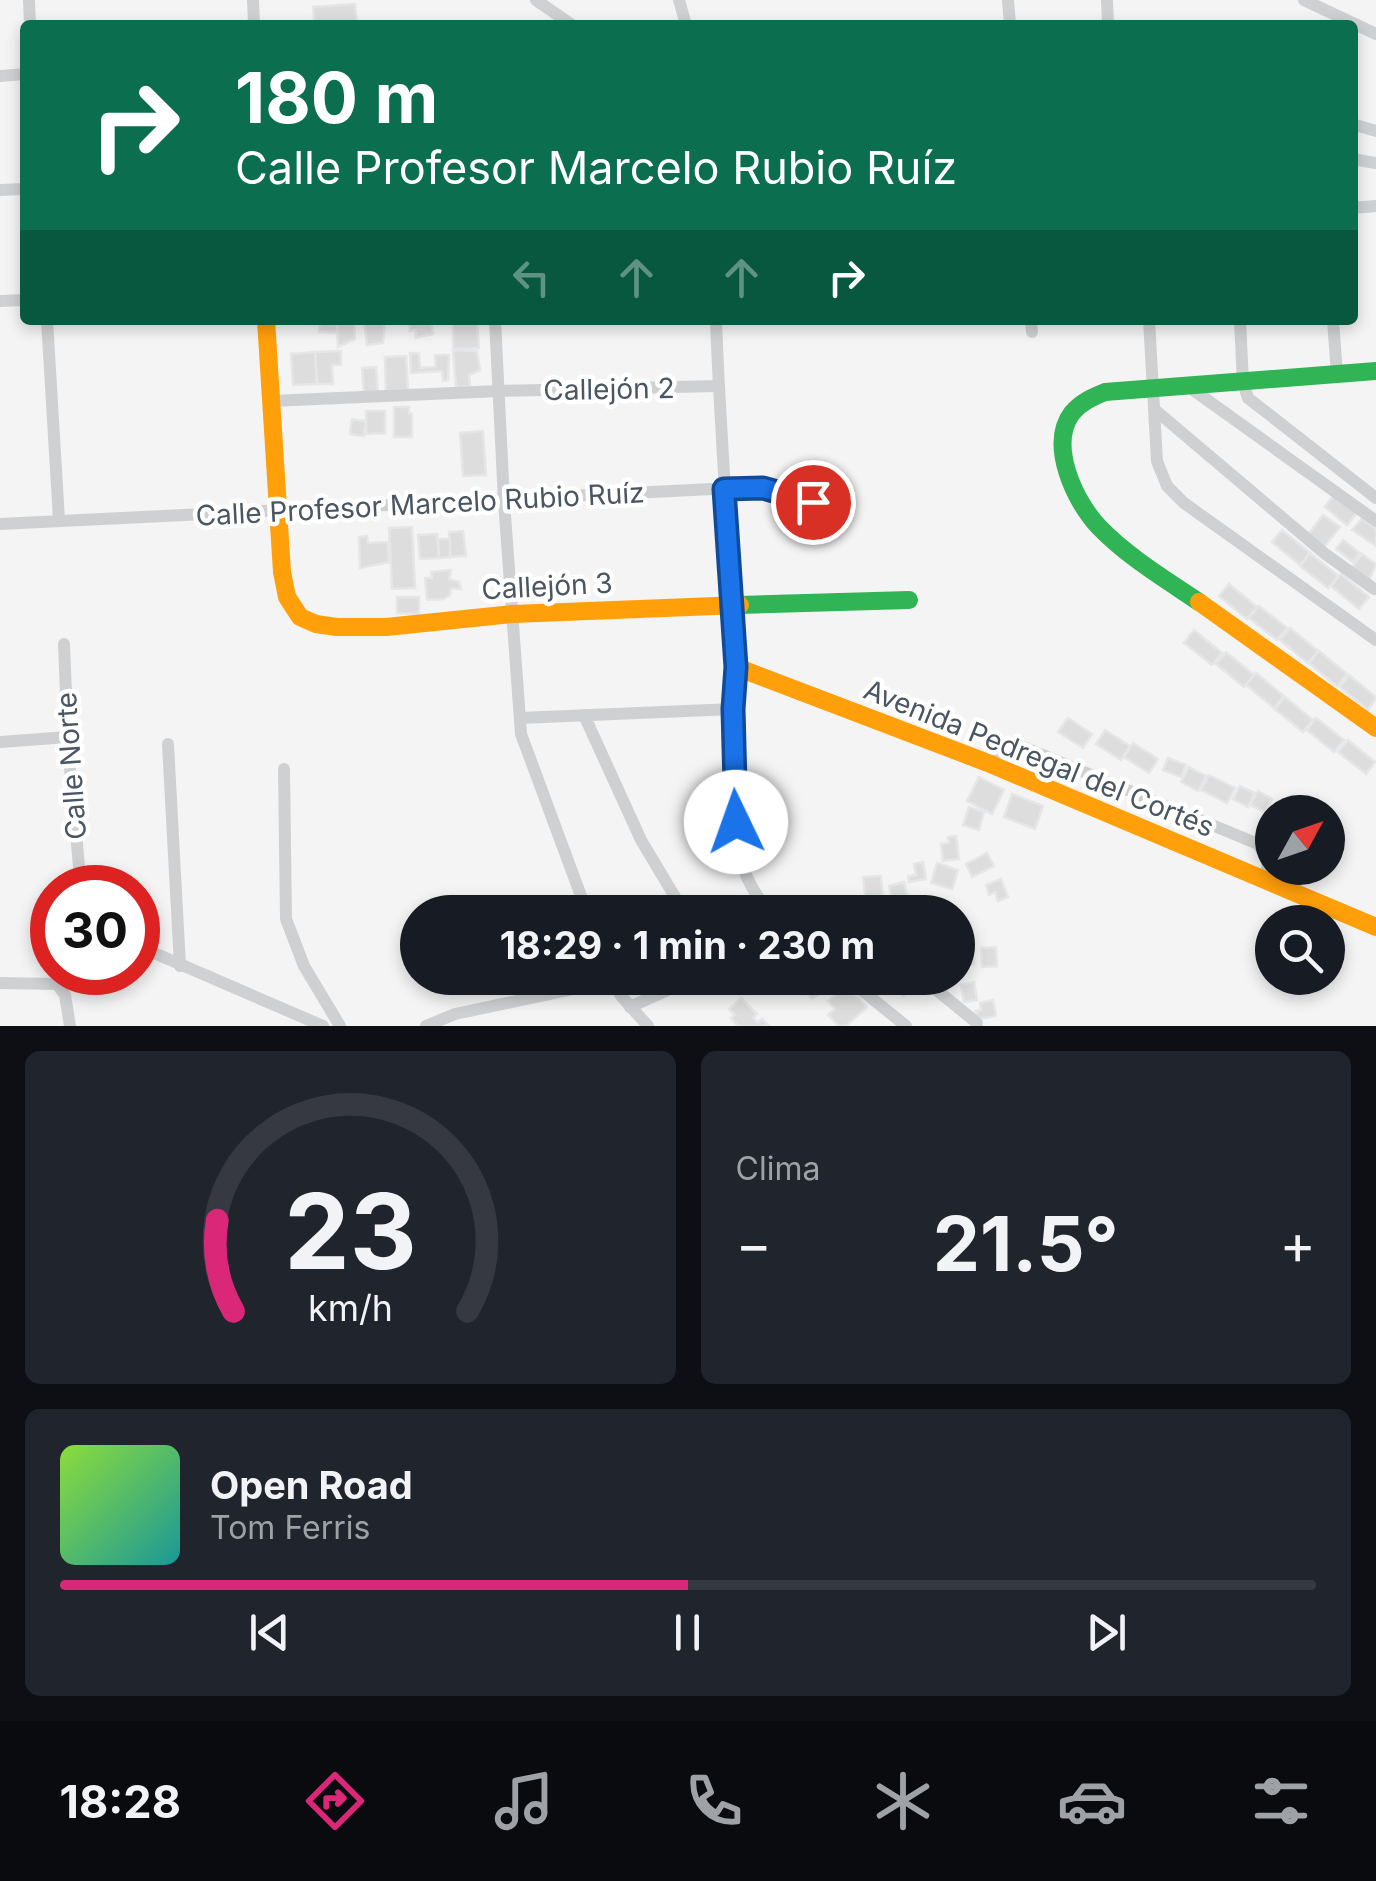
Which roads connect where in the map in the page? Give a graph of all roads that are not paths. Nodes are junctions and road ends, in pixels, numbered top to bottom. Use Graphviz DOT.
graph roads {
  1 [pos="536,0"];
  2 [pos="1304,0"];
  3 [pos="565,20"];
  4 [pos="1346,20"];
  5 [pos="47,325"];
  6 [pos="266,325"];
  7 [pos="495,325"];
  8 [pos="716,325"];
  9 [pos="1149,325"];
  10 [pos="1240,325"];
  11 [pos="1333,325"];
  12 [pos="1376,371"];
  13 [pos="1336,374"];
  14 [pos="1243,383"];
  15 [pos="718,386"];
  16 [pos="1189,387"];
  17 [pos="1153,389"];
  18 [pos="498,390"];
  19 [pos="271,402"];
  20 [pos="1154,409"];
  21 [pos="724,489"];
  22 [pos="1376,498"];
  23 [pos="504,501"];
  24 [pos="837,509"];
  25 [pos="276,512"];
  26 [pos="59,520"];
  27 [pos="1376,521"];
  28 [pos="0,524"];
  29 [pos="1374,589"];
  30 [pos="909,600"];
  31 [pos="732,606"];
  32 [pos="512,614"];
  33 [pos="1376,640"];
  34 [pos="64,644"];
  35 [pos="736,667"];
  36 [pos="733,709"];
  37 [pos="584,715"];
  38 [pos="520,718"];
  39 [pos="1376,728"];
  40 [pos="68,738"];
  41 [pos="0,742"];
  42 [pos="168,744"];
  43 [pos="988,763"];
  44 [pos="284,770"];
  45 [pos="1255,843"];
  46 [pos="79,865"];
  47 [pos="1255,877"];
  48 [pos="1273,885"];
  49 [pos="581,895"];
  50 [pos="674,895"];
  51 [pos="758,895"];
  52 [pos="1376,927"];
  53 [pos="160,956"];
  54 [pos="180,966"];
  55 [pos="0,984"];
  56 [pos="542,995"];
  57 [pos="622,995"];
  58 [pos="655,995"];
  59 [pos="868,995"];
  60 [pos="943,995"];
  61 [pos="630,1006"];
  62 [pos="977,1023"];
  63 [pos="70,1026"];
  64 [pos="324,1026"];
  65 [pos="340,1026"];
  66 [pos="426,1026"];
  67 [pos="648,1026"];
  68 [pos="906,1026"];
  1 -- 3 [label="street"];
  2 -- 4 [label="street"];
  5 -- 26 [label="street"];
  6 -- 19 [label="street, Callejón 3"];
  7 -- 18 [label="street"];
  8 -- 15 [label="street"];
  9 -- 17 [label="street"];
  10 -- 14 [label="street"];
  11 -- 13 [label="street"];
  12 -- 13 [label="street"];
  13 -- 14 [label="street"];
  14 -- 16 [label="street"];
  14 -- 22 [label="street"];
  15 -- 18 [label="street, Callejón 2"];
  15 -- 21 [label="street"];
  16 -- 17 [label="street"];
  16 -- 27 [label="street"];
  17 -- 20 [label="street"];
  17 -- 39 [label="street"];
  18 -- 19 [label="street, Callejón 2"];
  18 -- 23 [label="street"];
  19 -- 25 [label="street, Callejón 3"];
  20 -- 29 [label="street"];
  20 -- 33 [label="street"];
  21 -- 23 [label="street, Calle Profesor Marcelo Rubio Ruíz"];
  21 -- 24 [label="street, Calle Profesor Marcelo Rubio Ruíz"];
  21 -- 31 [label="street"];
  23 -- 25 [label="street, Calle Profesor Marcelo Rubio Ruíz"];
  23 -- 32 [label="street"];
  25 -- 26 [label="street, Calle Profesor Marcelo Rubio Ruíz"];
  25 -- 32 [label="street, Callejón 3"];
  26 -- 28 [label="street, Calle Profesor Marcelo Rubio Ruíz"];
  30 -- 31 [label="street, Callejón 3"];
  31 -- 32 [label="street, Callejón 3"];
  31 -- 35 [label="street"];
  32 -- 38 [label="street"];
  34 -- 40 [label="street, Calle Norte"];
  35 -- 36 [label="street"];
  35 -- 43 [label="street, Avenida Pedregal del Cortés"];
  36 -- 37 [label="street"];
  36 -- 51 [label="street"];
  37 -- 38 [label="street"];
  37 -- 50 [label="street"];
  38 -- 49 [label="street"];
  40 -- 41 [label="street"];
  40 -- 46 [label="street, Calle Norte"];
  42 -- 54 [label="street"];
  43 -- 45 [label="street"];
  43 -- 47 [label="street, Avenida Pedregal del Cortés"];
  44 -- 65 [label="street"];
  48 -- 52 [label="street, Avenida Pedregal del Cortés"];
  53 -- 54 [label="street"];
  54 -- 64 [label="street"];
  55 -- 63 [label="street"];
  56 -- 66 [label="street"];
  57 -- 61 [label="street"];
  58 -- 61 [label="street"];
  59 -- 68 [label="street"];
  60 -- 62 [label="street"];
  61 -- 67 [label="street"];
}
